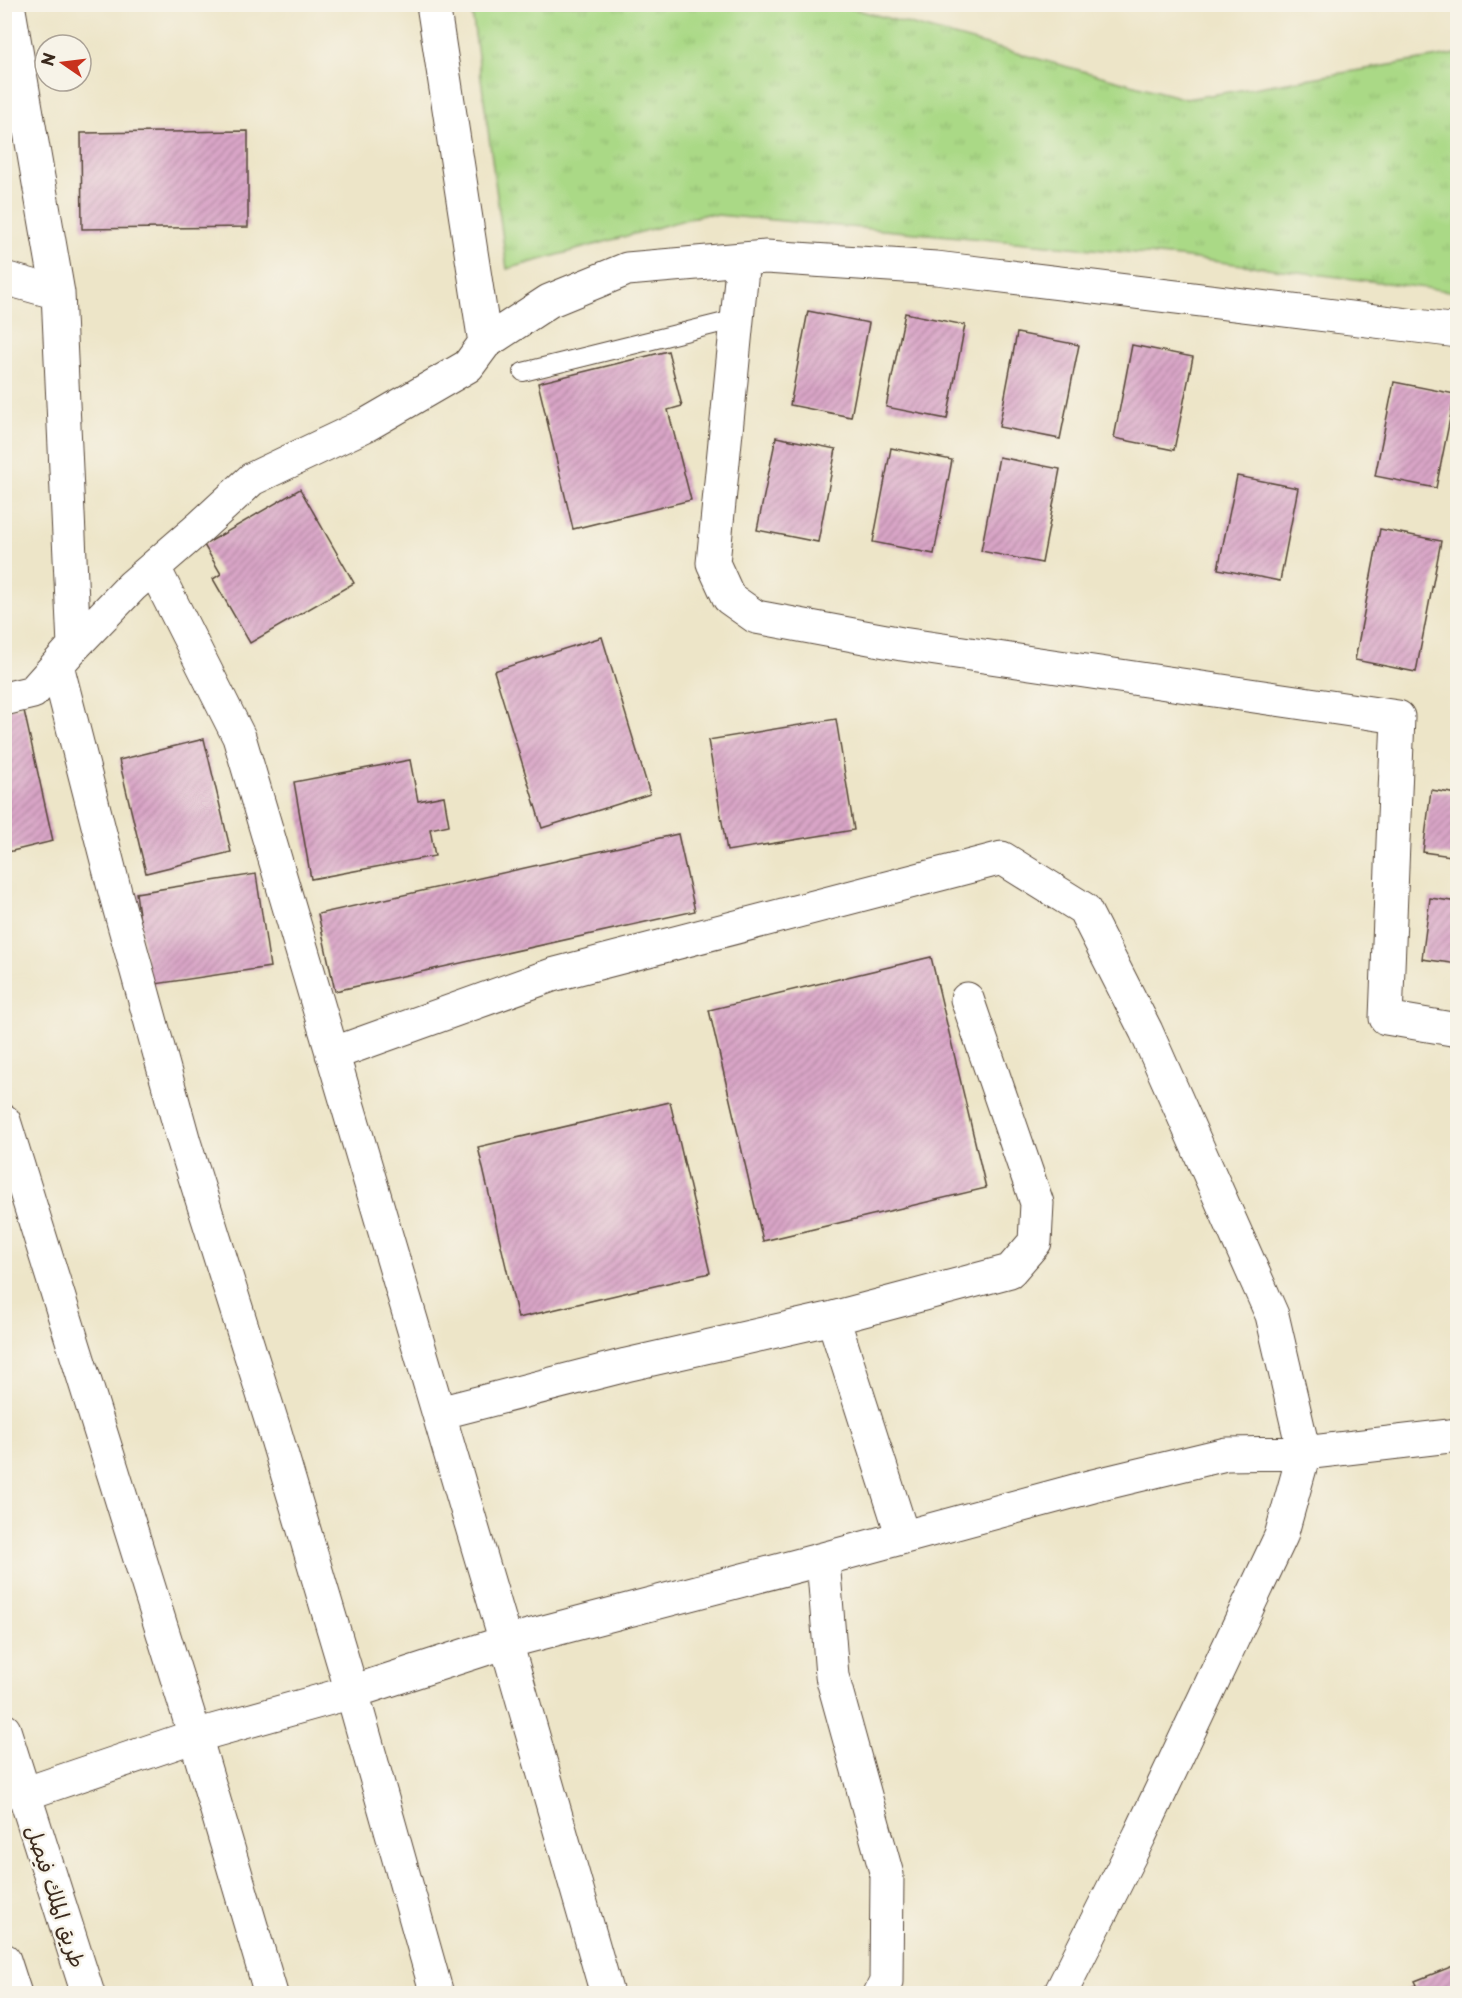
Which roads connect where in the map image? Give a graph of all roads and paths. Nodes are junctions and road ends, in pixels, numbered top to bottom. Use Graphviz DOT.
graph roads {
  1 [pos="8,4"];
  2 [pos="433,4"];
  3 [pos="743,259"];
  4 [pos="4,278"];
  5 [pos="58,293"];
  6 [pos="737,319"];
  7 [pos="1458,331"];
  8 [pos="485,343"];
  9 [pos="523,372"];
  10 [pos="154,568"];
  11 [pos="66,656"];
  12 [pos="4,699"];
  13 [pos="967,999"];
  14 [pos="1451,1033"];
  15 [pos="332,1054"];
  16 [pos="4,1121"];
  17 [pos="833,1318"];
  18 [pos="439,1413"];
  19 [pos="1458,1436"];
  20 [pos="1304,1453"];
  21 [pos="903,1537"];
  22 [pos="823,1559"];
  23 [pos="506,1642"];
  24 [pos="352,1692"];
  25 [pos="4,1730"];
  26 [pos="195,1736"];
  27 [pos="24,1794"];
  28 [pos="4,1960"];
  29 [pos="15,1994"];
  30 [pos="88,1994"];
  31 [pos="271,1994"];
  32 [pos="437,1994"];
  33 [pos="607,1994"];
  34 [pos="880,1994"];
  35 [pos="1060,1994"];
  1 -- 5 [label="street"];
  2 -- 8 [label="street"];
  3 -- 6 [label="street"];
  3 -- 7 [label="street"];
  3 -- 8 [label="street"];
  4 -- 5 [label="street"];
  5 -- 11 [label="street"];
  6 -- 9 [label="lane"];
  6 -- 14 [label="street"];
  8 -- 10 [label="street"];
  10 -- 11 [label="street"];
  10 -- 15 [label="street"];
  11 -- 12 [label="street"];
  11 -- 24 [label="street"];
  13 -- 17 [label="street"];
  15 -- 18 [label="street"];
  15 -- 20 [label="street"];
  16 -- 26 [label="street"];
  17 -- 18 [label="street"];
  17 -- 21 [label="street"];
  18 -- 23 [label="street"];
  19 -- 20 [label="street"];
  20 -- 21 [label="street"];
  20 -- 35 [label="street"];
  21 -- 22 [label="street"];
  22 -- 23 [label="street"];
  22 -- 34 [label="street"];
  23 -- 24 [label="street"];
  23 -- 33 [label="street"];
  24 -- 26 [label="street"];
  24 -- 32 [label="street"];
  25 -- 27 [label="street, طريق الملك فيصل"];
  26 -- 27 [label="street"];
  26 -- 31 [label="street"];
  27 -- 30 [label="street, طريق الملك فيصل"];
  28 -- 29 [label="street"];
}
